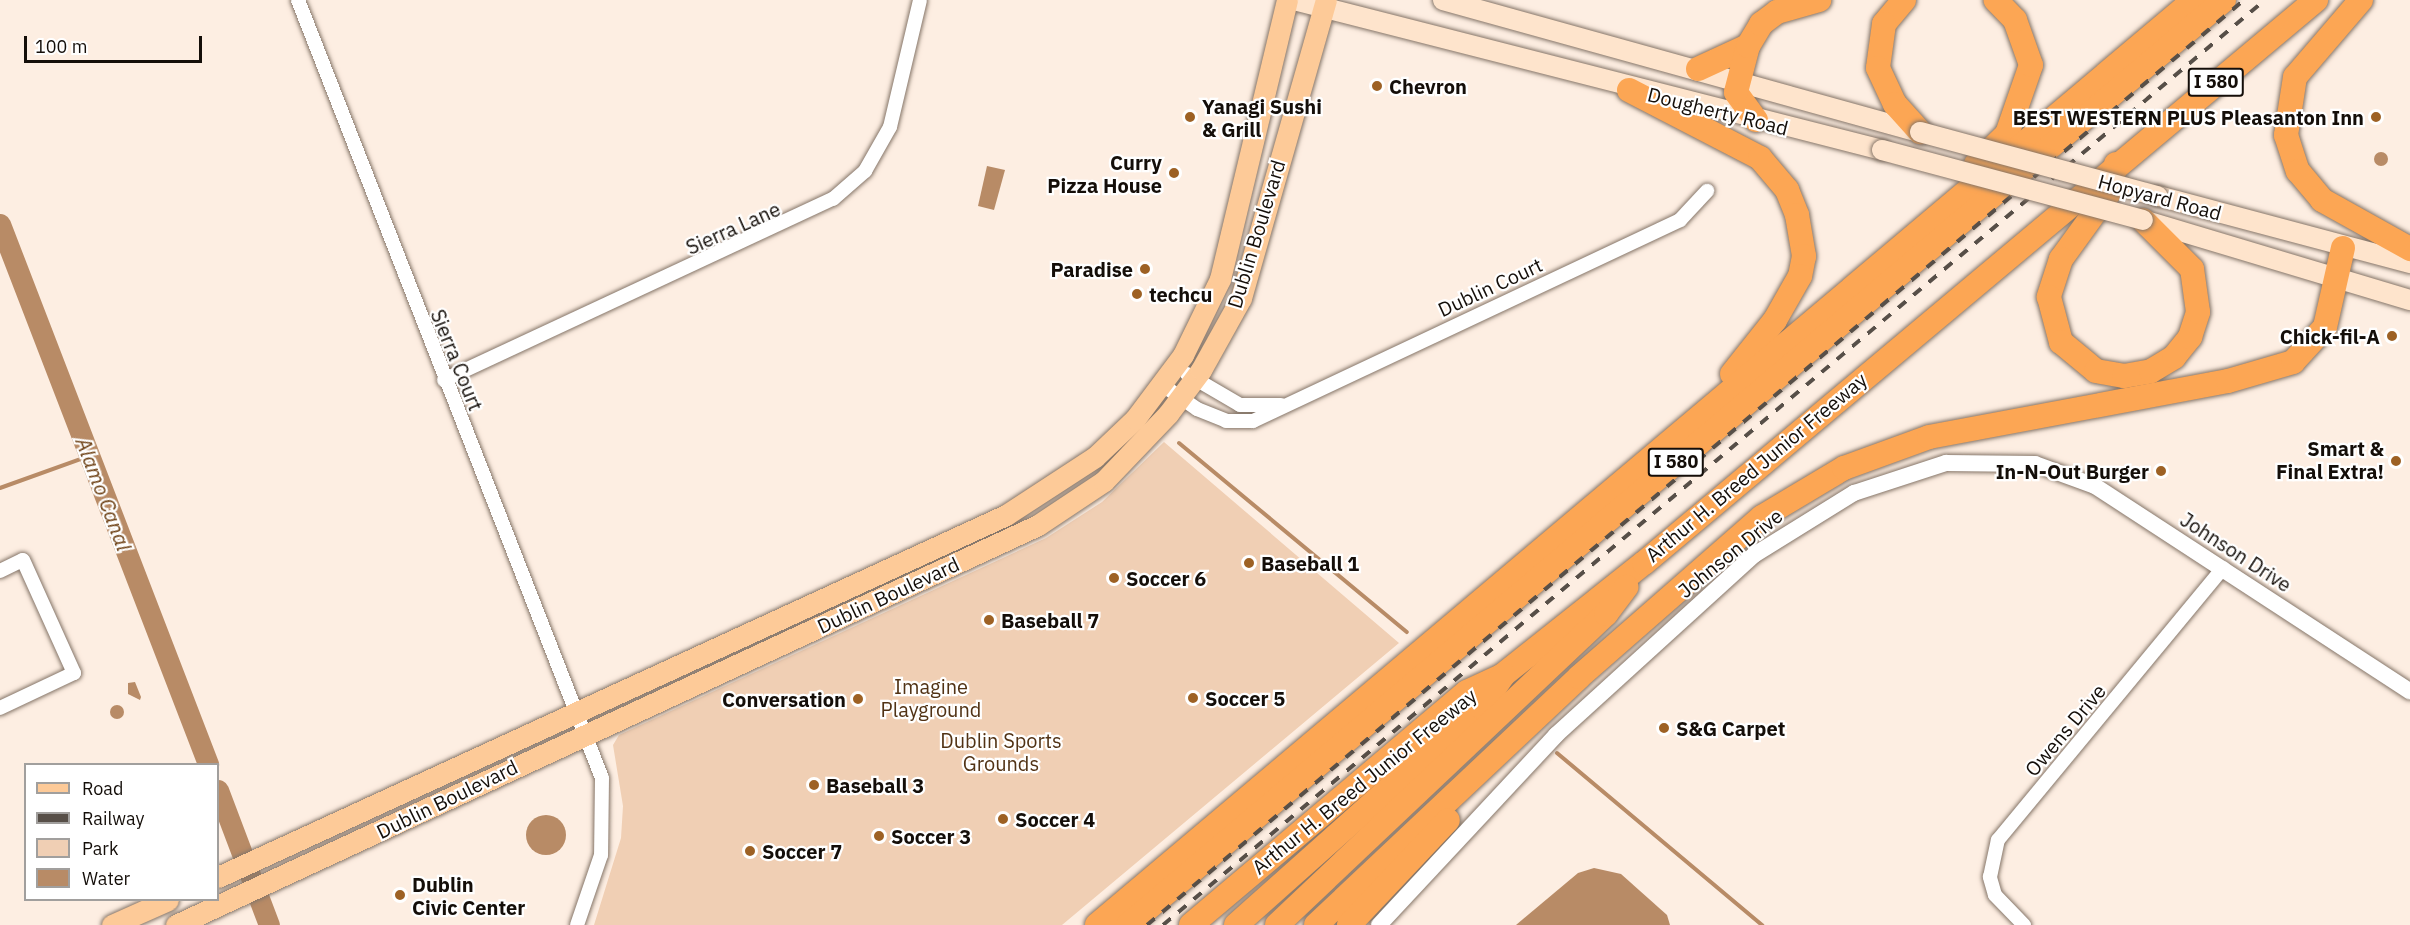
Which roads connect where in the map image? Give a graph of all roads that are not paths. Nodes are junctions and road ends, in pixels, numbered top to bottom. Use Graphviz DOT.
graph roads {
  1 [pos="298,0"];
  2 [pos="920,0"];
  3 [pos="1287,0"];
  4 [pos="1294,0"];
  5 [pos="1443,0"];
  6 [pos="1819,0"];
  7 [pos="1904,0"];
  8 [pos="1996,0"];
  9 [pos="2194,0"];
  10 [pos="2224,0"];
  11 [pos="2316,0"];
  12 [pos="2361,0"];
  13 [pos="1324,5"];
  14 [pos="1748,46"];
  15 [pos="1698,69"];
  16 [pos="1739,81"];
  17 [pos="1629,90"];
  18 [pos="1756,120"];
  19 [pos="1914,128"];
  20 [pos="2116,164"];
  21 [pos="1707,191"];
  22 [pos="2143,220"];
  23 [pos="2343,248"];
  24 [pos="2410,249"];
  25 [pos="2410,263"];
  26 [pos="2336,280"];
  27 [pos="2410,300"];
  28 [pos="1775,353"];
  29 [pos="1175,366"];
  30 [pos="1194,379"];
  31 [pos="444,381"];
  32 [pos="1161,384"];
  33 [pos="1180,398"];
  34 [pos="1281,405"];
  35 [pos="1713,405"];
  36 [pos="978,528"];
  37 [pos="1644,563"];
  38 [pos="2223,568"];
  39 [pos="0,571"];
  40 [pos="908,586"];
  41 [pos="1503,675"];
  42 [pos="2410,691"];
  43 [pos="0,708"];
  44 [pos="580,711"];
  45 [pos="587,732"];
  46 [pos="1516,737"];
  47 [pos="219,877"];
  48 [pos="166,901"];
  49 [pos="112,925"];
  50 [pos="176,925"];
  51 [pos="577,925"];
  52 [pos="1097,925"];
  53 [pos="1128,925"];
  54 [pos="1191,925"];
  55 [pos="1236,925"];
  56 [pos="1277,925"];
  57 [pos="1316,925"];
  58 [pos="1349,925"];
  59 [pos="1379,925"];
  60 [pos="2024,925"];
  1 -- 31 [label="street, Sierra Court"];
  2 -- 31 [label="street, Sierra Lane"];
  3 -- 29 [label="main road, Dublin Boulevard"];
  4 -- 13 [label="main road, Dougherty Road"];
  5 -- 15 [label="main road, Dougherty Road"];
  6 -- 14 [label="highway"];
  7 -- 19 [label="highway"];
  8 -- 28 [label="highway"];
  9 -- 28 [label="highway, I 580"];
  10 -- 53 [label="highway, I 580"];
  11 -- 20 [label="highway, Arthur H. Breed Junior Freeway / I 580"];
  12 -- 24 [label="highway"];
  13 -- 17 [label="main road, Dougherty Road"];
  13 -- 30 [label="main road, Dublin Boulevard"];
  14 -- 15 [label="highway"];
  14 -- 16 [label="highway"];
  15 -- 16 [label="main road, Dougherty Road"];
  16 -- 18 [label="highway"];
  16 -- 19 [label="main road, Dougherty Road"];
  17 -- 18 [label="main road, Dougherty Road"];
  17 -- 35 [label="highway"];
  18 -- 22 [label="main road, Dougherty Road, bridge"];
  19 -- 23 [label="main road, Hopyard Road, bridge"];
  20 -- 22 [label="highway"];
  20 -- 37 [label="highway, Arthur H. Breed Junior Freeway / I 580"];
  21 -- 34 [label="street, Dublin Court"];
  22 -- 26 [label="main road, Hopyard Road"];
  23 -- 25 [label="main road, Hopyard Road"];
  23 -- 26 [label="highway"];
  26 -- 27 [label="main road, Hopyard Road"];
  26 -- 46 [label="highway"];
  28 -- 35 [label="highway, I 580"];
  29 -- 30 [label="street, Dublin Court"];
  29 -- 32 [label="main road, Dublin Boulevard"];
  30 -- 33 [label="main road, Dublin Boulevard"];
  30 -- 34 [label="street, Dublin Court"];
  31 -- 44 [label="street, Sierra Court"];
  32 -- 33 [label="street, Dublin Court"];
  32 -- 36 [label="main road, Dublin Boulevard"];
  33 -- 34 [label="street, Dublin Court"];
  33 -- 40 [label="main road, Dublin Boulevard"];
  35 -- 52 [label="highway, I 580"];
  36 -- 40 [label="main road"];
  36 -- 44 [label="main road, Dublin Boulevard"];
  37 -- 41 [label="highway, Arthur H. Breed Junior Freeway / I 580"];
  37 -- 56 [label="highway"];
  38 -- 42 [label="street, Johnson Drive"];
  38 -- 59 [label="street, Johnson Drive"];
  38 -- 60 [label="street, Owens Drive"];
  39 -- 43 [label="street"];
  40 -- 45 [label="main road, Dublin Boulevard"];
  41 -- 54 [label="highway, Arthur H. Breed Junior Freeway / I 580"];
  41 -- 55 [label="highway"];
  44 -- 45 [label="street, Sierra Court"];
  44 -- 47 [label="main road, Dublin Boulevard"];
  45 -- 50 [label="main road, Dublin Boulevard"];
  45 -- 51 [label="street, Sierra Court"];
  46 -- 57 [label="highway"];
  46 -- 58 [label="highway"];
  48 -- 49 [label="main road"];
}
